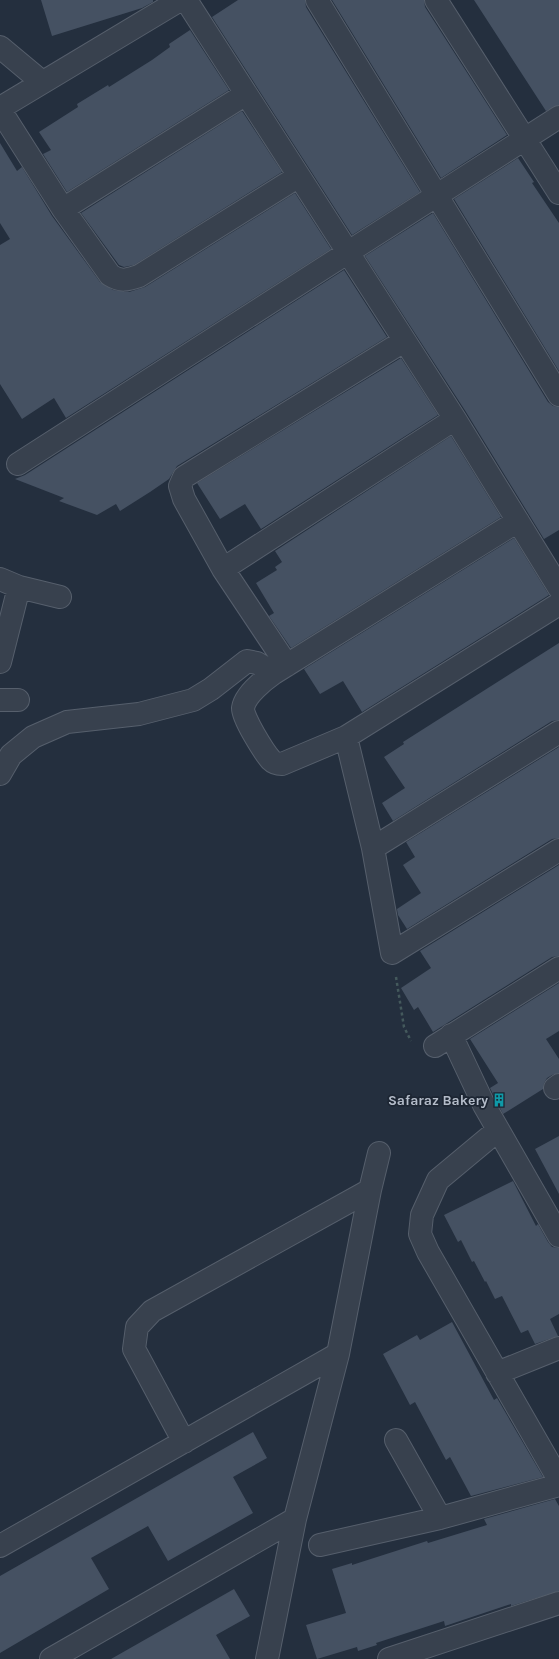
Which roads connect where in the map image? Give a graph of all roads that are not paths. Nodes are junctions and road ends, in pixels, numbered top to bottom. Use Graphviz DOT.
graph roads {
  1 [pos="180,0"];
  2 [pos="186,0"];
  3 [pos="317,0"];
  4 [pos="436,0"];
  5 [pos="0,47"];
  6 [pos="42,82"];
  7 [pos="246,94"];
  8 [pos="0,109"];
  9 [pos="559,117"];
  10 [pos="525,140"];
  11 [pos="299,176"];
  12 [pos="559,193"];
  13 [pos="437,195"];
  14 [pos="63,209"];
  15 [pos="348,252"];
  16 [pos="404,341"];
  17 [pos="559,395"];
  18 [pos="454,419"];
  19 [pos="18,464"];
  20 [pos="518,521"];
  21 [pos="223,569"];
  22 [pos="10,583"];
  23 [pos="559,588"];
  24 [pos="60,597"];
  25 [pos="559,604"];
  26 [pos="0,662"];
  27 [pos="267,679"];
  28 [pos="559,732"];
  29 [pos="346,737"];
  30 [pos="0,774"];
  31 [pos="373,848"];
  32 [pos="559,850"];
  33 [pos="559,968"];
  34 [pos="498,1130"];
  35 [pos="379,1153"];
  36 [pos="370,1190"];
  37 [pos="559,1236"];
  38 [pos="559,1348"];
  39 [pos="338,1354"];
  40 [pos="497,1373"];
  41 [pos="396,1440"];
  42 [pos="184,1442"];
  43 [pos="559,1480"];
  44 [pos="559,1485"];
  45 [pos="440,1518"];
  46 [pos="295,1519"];
  47 [pos="320,1545"];
  48 [pos="0,1546"];
  49 [pos="559,1603"];
  50 [pos="402,1657"];
  51 [pos="51,1659"];
  52 [pos="267,1659"];
  1 -- 6 [label="street"];
  2 -- 7 [label="street"];
  3 -- 13 [label="street"];
  4 -- 10 [label="street"];
  5 -- 6 [label="street"];
  6 -- 8 [label="street"];
  7 -- 11 [label="street"];
  7 -- 14 [label="street"];
  8 -- 14 [label="street"];
  9 -- 10 [label="street"];
  10 -- 12 [label="street"];
  10 -- 13 [label="street"];
  11 -- 14 [label="street"];
  11 -- 15 [label="street"];
  13 -- 15 [label="street"];
  13 -- 17 [label="street"];
  15 -- 16 [label="street"];
  15 -- 19 [label="street"];
  16 -- 18 [label="street"];
  16 -- 21 [label="street"];
  18 -- 20 [label="street"];
  18 -- 21 [label="street"];
  20 -- 23 [label="street"];
  20 -- 27 [label="street"];
  21 -- 27 [label="street"];
  22 -- 24 [label="street"];
  22 -- 26 [label="street"];
  25 -- 29 [label="street"];
  27 -- 29 [label="street"];
  27 -- 30 [label="street"];
  28 -- 31 [label="street"];
  29 -- 31 [label="street"];
  31 -- 32 [label="street"];
  33 -- 34 [label="street"];
  34 -- 37 [label="street"];
  34 -- 40 [label="street"];
  35 -- 36 [label="street"];
  36 -- 39 [label="street"];
  36 -- 42 [label="street"];
  38 -- 40 [label="street"];
  39 -- 42 [label="street"];
  39 -- 46 [label="street"];
  40 -- 43 [label="street"];
  41 -- 45 [label="street"];
  42 -- 48 [label="street"];
  44 -- 45 [label="street"];
  45 -- 47 [label="street"];
  46 -- 51 [label="street"];
  46 -- 52 [label="street"];
  49 -- 50 [label="street"];
}
